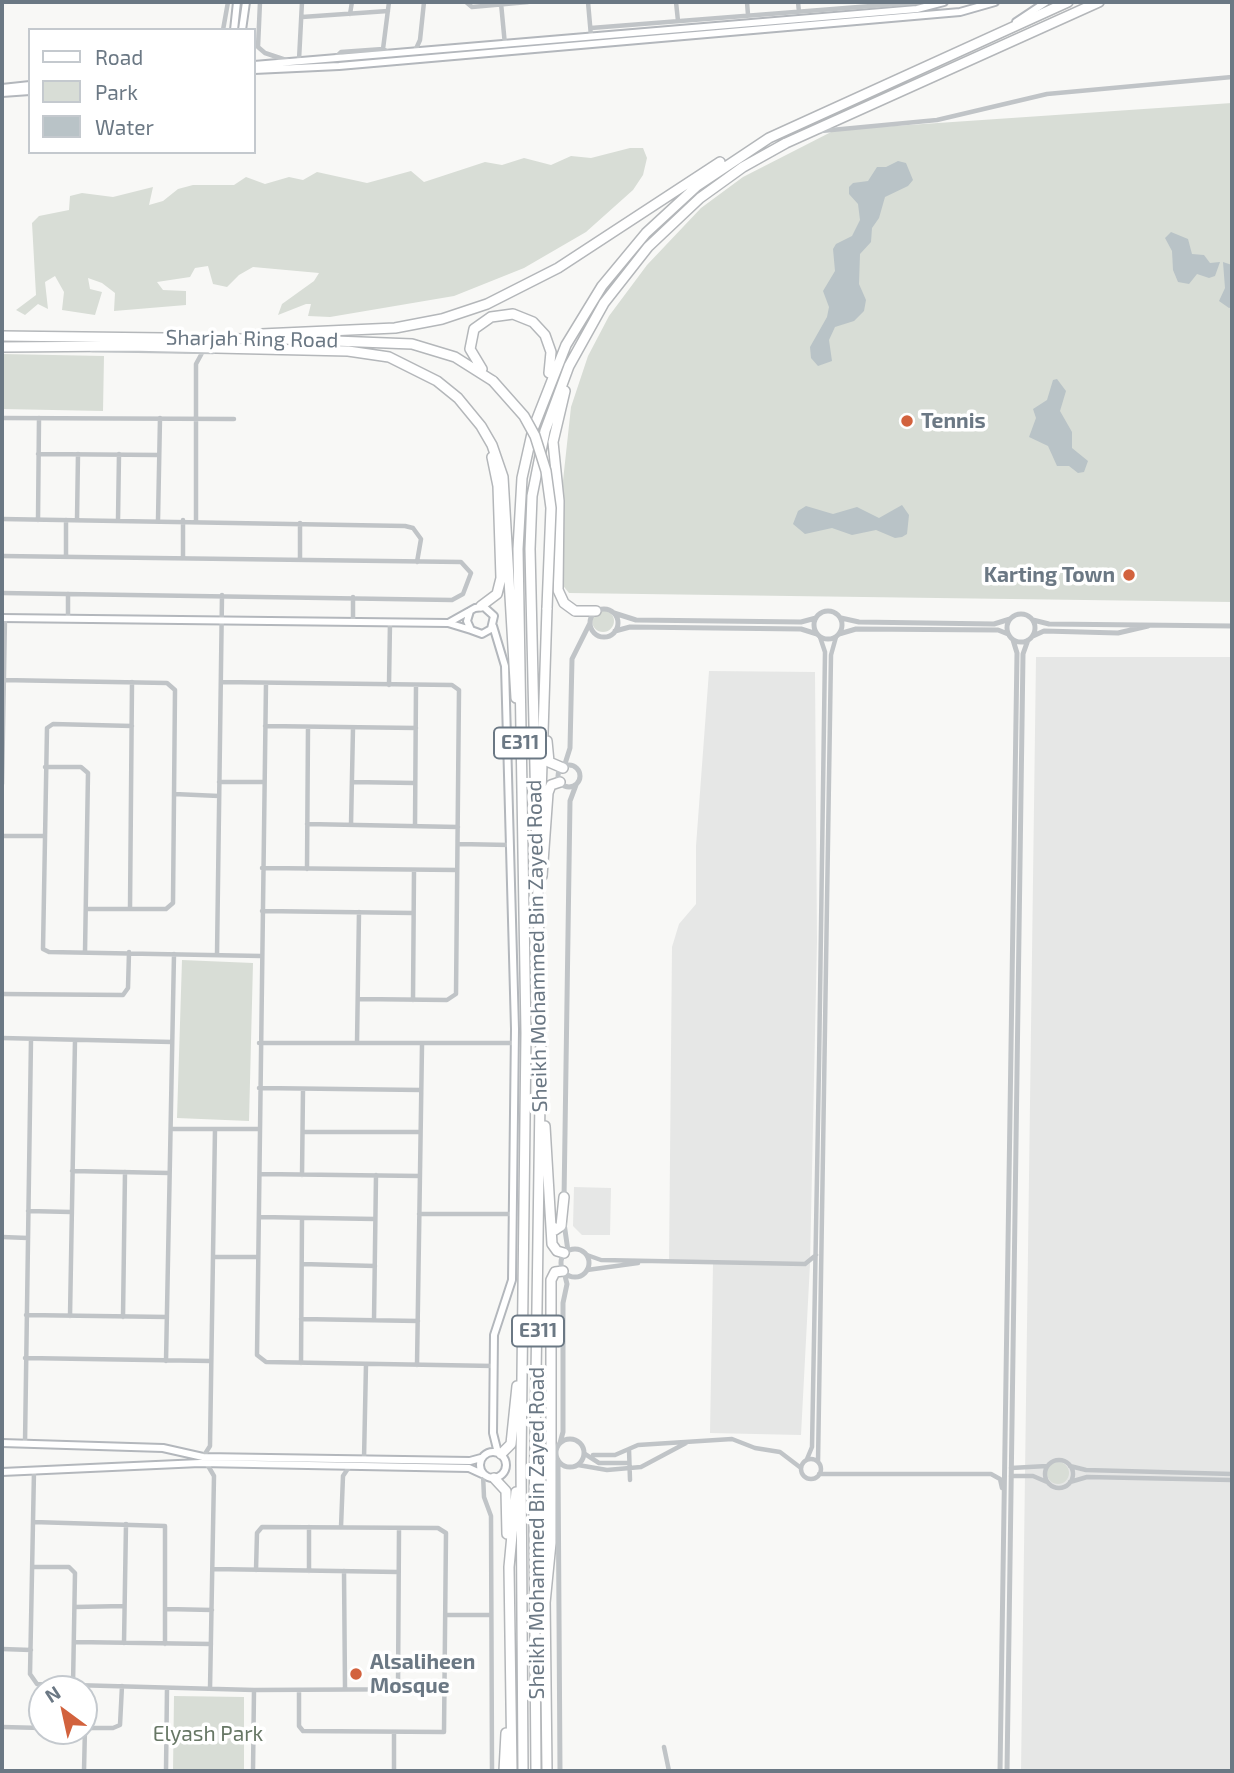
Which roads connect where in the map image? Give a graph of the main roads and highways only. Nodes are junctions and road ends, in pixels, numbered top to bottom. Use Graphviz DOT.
graph roads {
  1 [pos="237,2"];
  2 [pos="246,2"];
  3 [pos="944,2"];
  4 [pos="995,2"];
  5 [pos="1046,2"];
  6 [pos="1068,2"];
  7 [pos="1099,2"];
  8 [pos="234,28"];
  9 [pos="242,28"];
  10 [pos="1009,29"];
  11 [pos="256,63"];
  12 [pos="256,71"];
  13 [pos="28,85"];
  14 [pos="2,88"];
  15 [pos="28,90"];
  16 [pos="2,93"];
  17 [pos="769,138"];
  18 [pos="585,334"];
  19 [pos="2,336"];
  20 [pos="242,339"];
  21 [pos="2,347"];
  22 [pos="493,381"];
  23 [pos="544,397"];
  24 [pos="467,408"];
  25 [pos="481,607"];
  26 [pos="470,611"];
  27 [pos="596,611"];
  28 [pos="3,619"];
  29 [pos="448,623"];
  30 [pos="493,626"];
  31 [pos="471,630"];
  32 [pos="478,634"];
  33 [pos="499,649"];
  34 [pos="544,684"];
  35 [pos="520,739"];
  36 [pos="564,767"];
  37 [pos="561,783"];
  38 [pos="536,844"];
  39 [pos="539,891"];
  40 [pos="541,1091"];
  41 [pos="564,1198"];
  42 [pos="552,1226"];
  43 [pos="566,1252"];
  44 [pos="564,1271"];
  45 [pos="522,1371"];
  46 [pos="493,1433"];
  47 [pos="2,1443"];
  48 [pos="499,1453"];
  49 [pos="483,1456"];
  50 [pos="205,1460"];
  51 [pos="422,1460"];
  52 [pos="220,1461"];
  53 [pos="521,1462"];
  54 [pos="537,1463"];
  55 [pos="409,1467"];
  56 [pos="2,1472"];
  57 [pos="483,1474"];
  58 [pos="493,1478"];
  59 [pos="509,1567"];
  60 [pos="545,1603"];
  61 [pos="510,1707"];
  62 [pos="504,1771"];
  63 [pos="512,1771"];
  64 [pos="523,1771"];
  65 [pos="536,1771"];
  66 [pos="549,1771"];
  1 -- 8 [label="main road"];
  2 -- 9 [label="main road"];
  3 -- 11 [label="main road"];
  4 -- 12 [label="main road"];
  5 -- 10 [label="main road"];
  6 -- 10 [label="highway, Sheikh Mohammed Bin Zayed Road / E311"];
  7 -- 18 [label="highway, Sheikh Mohammed Bin Zayed Road / E311"];
  10 -- 17 [label="highway, Sheikh Mohammed Bin Zayed Road / E311"];
  13 -- 14 [label="main road"];
  15 -- 16 [label="main road"];
  17 -- 20 [label="highway"];
  17 -- 23 [label="highway, Sheikh Mohammed Bin Zayed Road / E311"];
  18 -- 27 [label="highway"];
  18 -- 38 [label="highway, Sheikh Mohammed Bin Zayed Road / E311"];
  19 -- 20 [label="highway, Sharjah Ring Road"];
  20 -- 22 [label="highway, Sharjah Ring Road"];
  21 -- 24 [label="highway, Sharjah Ring Road"];
  22 -- 23 [label="highway"];
  22 -- 34 [label="highway, bridge"];
  23 -- 35 [label="highway, Sheikh Mohammed Bin Zayed Road / E311"];
  24 -- 25 [label="highway"];
  24 -- 35 [label="highway"];
  25 -- 26 [label="main road"];
  25 -- 30 [label="main road"];
  26 -- 29 [label="main road"];
  26 -- 31 [label="main road"];
  28 -- 29 [label="main road"];
  29 -- 31 [label="main road"];
  30 -- 32 [label="main road"];
  30 -- 33 [label="main road"];
  31 -- 32 [label="main road"];
  32 -- 33 [label="main road"];
  33 -- 46 [label="main road"];
  34 -- 36 [label="highway"];
  34 -- 38 [label="highway"];
  35 -- 45 [label="highway, Sheikh Mohammed Bin Zayed Road / E311"];
  37 -- 39 [label="highway"];
  38 -- 39 [label="highway, Sheikh Mohammed Bin Zayed Road / E311"];
  39 -- 40 [label="highway, Sheikh Mohammed Bin Zayed Road / E311"];
  40 -- 42 [label="highway"];
  40 -- 54 [label="highway, Sheikh Mohammed Bin Zayed Road / E311"];
  41 -- 42 [label="highway"];
  42 -- 43 [label="highway"];
  44 -- 60 [label="highway"];
  45 -- 48 [label="highway"];
  45 -- 53 [label="highway, Sheikh Mohammed Bin Zayed Road / E311"];
  46 -- 48 [label="main road"];
  46 -- 49 [label="main road"];
  47 -- 50 [label="main road"];
  48 -- 49 [label="main road"];
  48 -- 58 [label="main road"];
  49 -- 51 [label="main road"];
  49 -- 57 [label="main road"];
  50 -- 52 [label="main road"];
  50 -- 56 [label="main road"];
  51 -- 52 [label="main road"];
  51 -- 55 [label="main road"];
  52 -- 55 [label="main road"];
  53 -- 59 [label="highway"];
  53 -- 64 [label="highway, Sheikh Mohammed Bin Zayed Road / E311"];
  54 -- 60 [label="highway"];
  54 -- 65 [label="highway, Sheikh Mohammed Bin Zayed Road / E311"];
  55 -- 57 [label="main road"];
  57 -- 58 [label="main road"];
  58 -- 59 [label="highway"];
  59 -- 61 [label="highway"];
  60 -- 66 [label="highway"];
  61 -- 62 [label="highway"];
  61 -- 63 [label="highway"];
}
